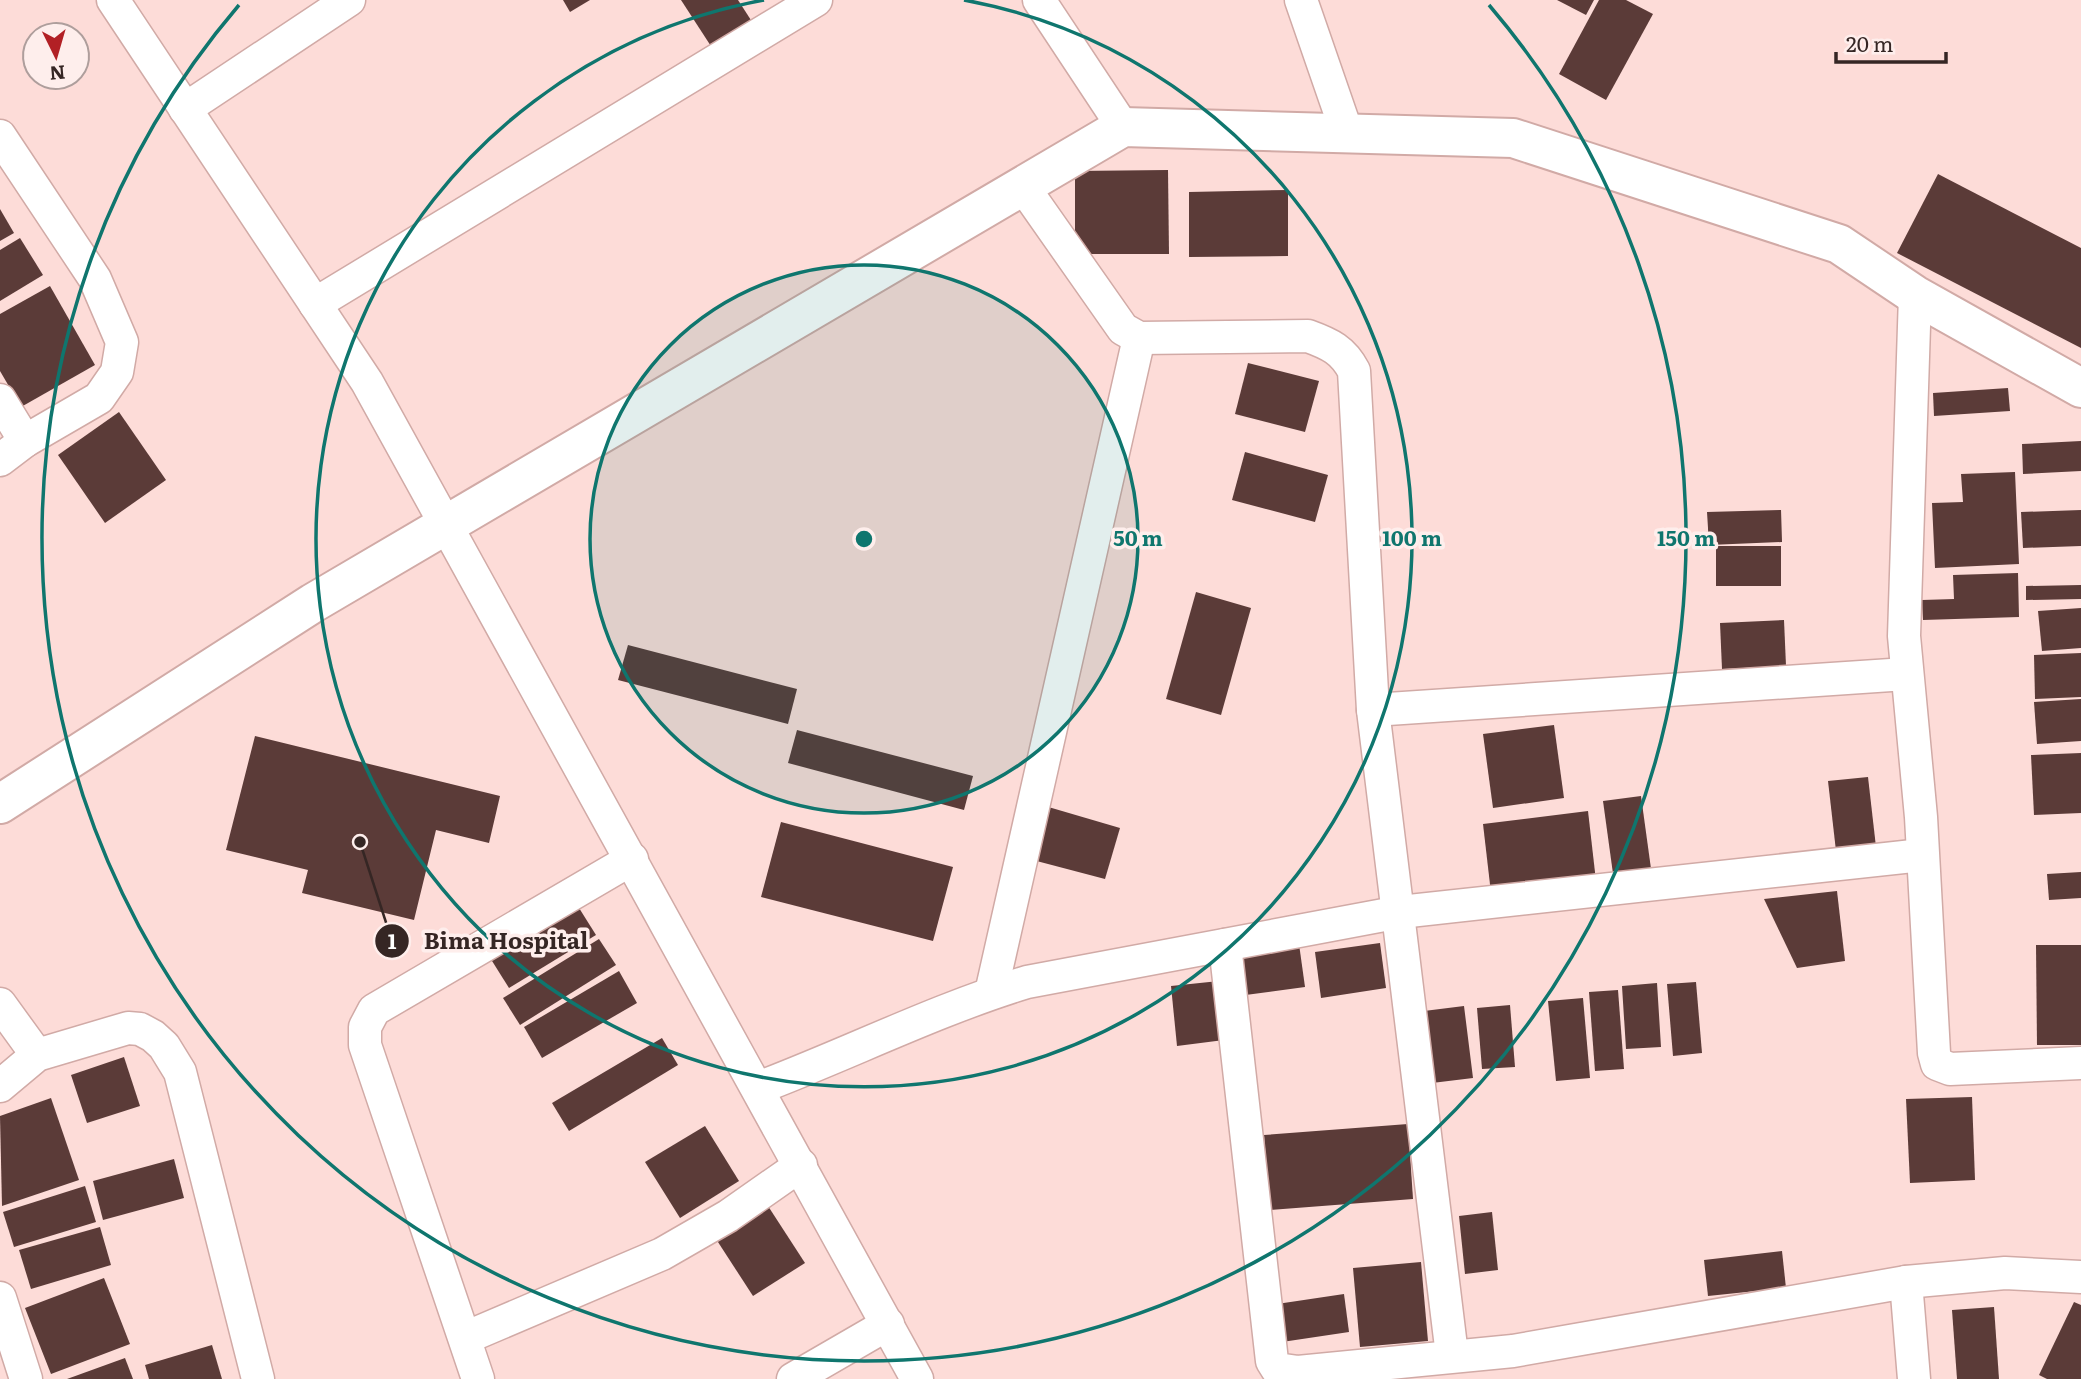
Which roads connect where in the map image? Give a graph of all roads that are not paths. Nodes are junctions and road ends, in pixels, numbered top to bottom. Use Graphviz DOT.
graph roads {
  1 [pos="113,0"];
  2 [pos="349,0"];
  3 [pos="816,0"];
  4 [pos="1039,0"];
  5 [pos="1301,0"];
  6 [pos="185,109"];
  7 [pos="1123,127"];
  8 [pos="1347,133"];
  9 [pos="0,136"];
  10 [pos="1022,185"];
  11 [pos="1915,295"];
  12 [pos="316,304"];
  13 [pos="1139,338"];
  14 [pos="2081,388"];
  15 [pos="0,400"];
  16 [pos="25,441"];
  17 [pos="0,460"];
  18 [pos="446,525"];
  19 [pos="1906,674"];
  20 [pos="1373,710"];
  21 [pos="0,804"];
  22 [pos="1922,855"];
  23 [pos="632,859"];
  24 [pos="1400,912"];
  25 [pos="1225,945"];
  26 [pos="991,993"];
  27 [pos="0,1004"];
  28 [pos="37,1055"];
  29 [pos="2081,1063"];
  30 [pos="0,1086"];
  31 [pos="758,1088"];
  32 [pos="801,1165"];
  33 [pos="2081,1277"];
  34 [pos="1906,1282"];
  35 [pos="0,1298"];
  36 [pos="888,1324"];
  37 [pos="465,1338"];
  38 [pos="1451,1355"];
  39 [pos="26,1379"];
  40 [pos="258,1379"];
  41 [pos="478,1379"];
  42 [pos="793,1379"];
  43 [pos="917,1379"];
  44 [pos="1914,1379"];
  1 -- 6 [label="street"];
  2 -- 6 [label="street"];
  3 -- 12 [label="street"];
  4 -- 7 [label="street"];
  5 -- 8 [label="street"];
  6 -- 12 [label="street"];
  7 -- 8 [label="street"];
  7 -- 10 [label="street"];
  8 -- 11 [label="street"];
  9 -- 16 [label="street"];
  10 -- 13 [label="street"];
  10 -- 18 [label="street"];
  11 -- 14 [label="street"];
  11 -- 19 [label="street"];
  12 -- 18 [label="street"];
  13 -- 20 [label="street"];
  13 -- 26 [label="street"];
  15 -- 16 [label="street"];
  16 -- 17 [label="street"];
  18 -- 21 [label="street"];
  18 -- 23 [label="street"];
  19 -- 20 [label="street"];
  19 -- 22 [label="street"];
  20 -- 24 [label="street"];
  22 -- 24 [label="street"];
  22 -- 29 [label="street"];
  23 -- 31 [label="street"];
  23 -- 37 [label="street"];
  24 -- 25 [label="street"];
  24 -- 38 [label="street"];
  25 -- 26 [label="street"];
  25 -- 38 [label="street"];
  26 -- 31 [label="street"];
  27 -- 28 [label="street"];
  28 -- 30 [label="street"];
  28 -- 40 [label="street"];
  31 -- 32 [label="street"];
  32 -- 36 [label="street"];
  32 -- 37 [label="street"];
  33 -- 34 [label="street"];
  34 -- 38 [label="street"];
  34 -- 44 [label="street"];
  35 -- 39 [label="street"];
  36 -- 42 [label="street"];
  36 -- 43 [label="street"];
  37 -- 41 [label="street"];
}
